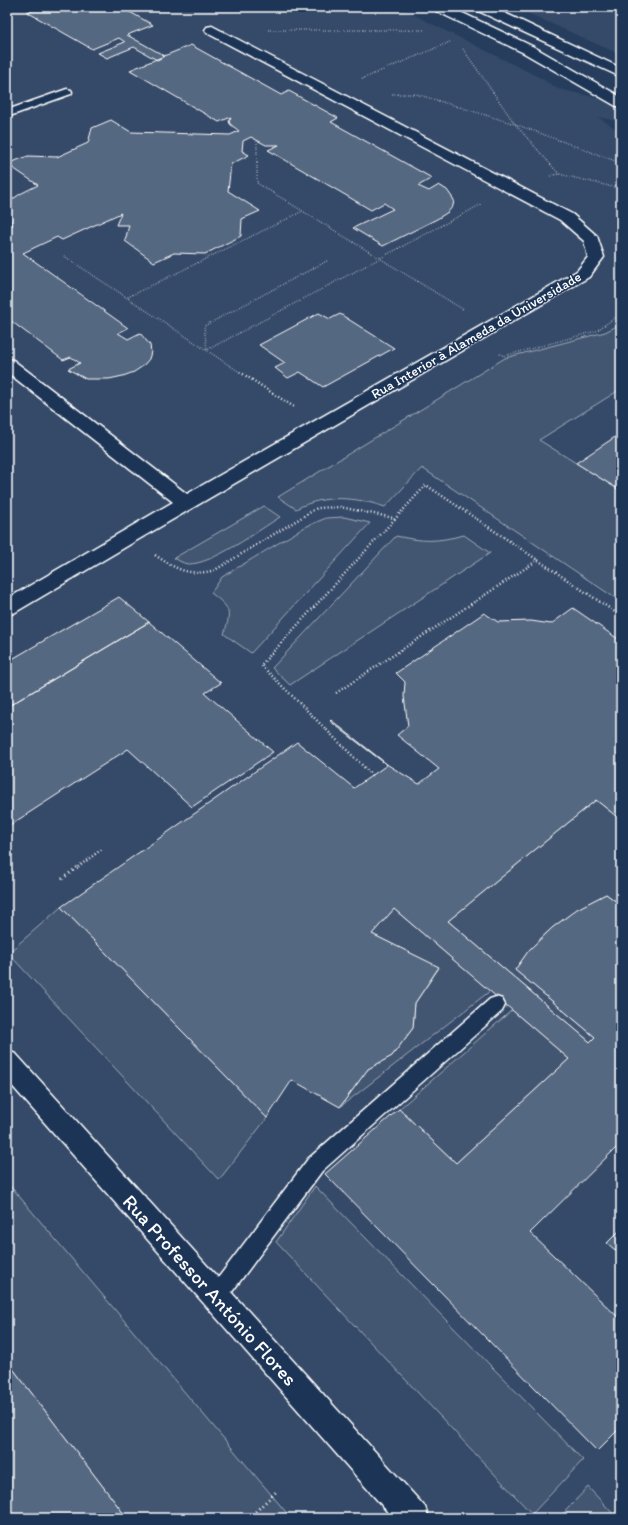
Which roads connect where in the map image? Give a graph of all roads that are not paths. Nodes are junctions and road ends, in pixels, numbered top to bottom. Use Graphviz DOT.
graph roads {
  1 [pos="439,7"];
  2 [pos="481,7"];
  3 [pos="212,30"];
  4 [pos="621,73"];
  5 [pos="67,92"];
  6 [pos="621,103"];
  7 [pos="7,114"];
  8 [pos="7,364"];
  9 [pos="187,503"];
  10 [pos="7,608"];
  11 [pos="496,1005"];
  12 [pos="7,1062"];
  13 [pos="216,1297"];
  14 [pos="414,1518"];
  1 -- 6 [label="street"];
  2 -- 4 [label="street"];
  3 -- 9 [label="street, Rua Interior à Alameda da Universidade"];
  5 -- 7 [label="lane"];
  8 -- 9 [label="street"];
  9 -- 10 [label="street, Rua Interior à Alameda da Universidade"];
  11 -- 13 [label="lane"];
  12 -- 13 [label="street, Rua Professor António Flores"];
  13 -- 14 [label="street, Rua Professor António Flores"];
}
